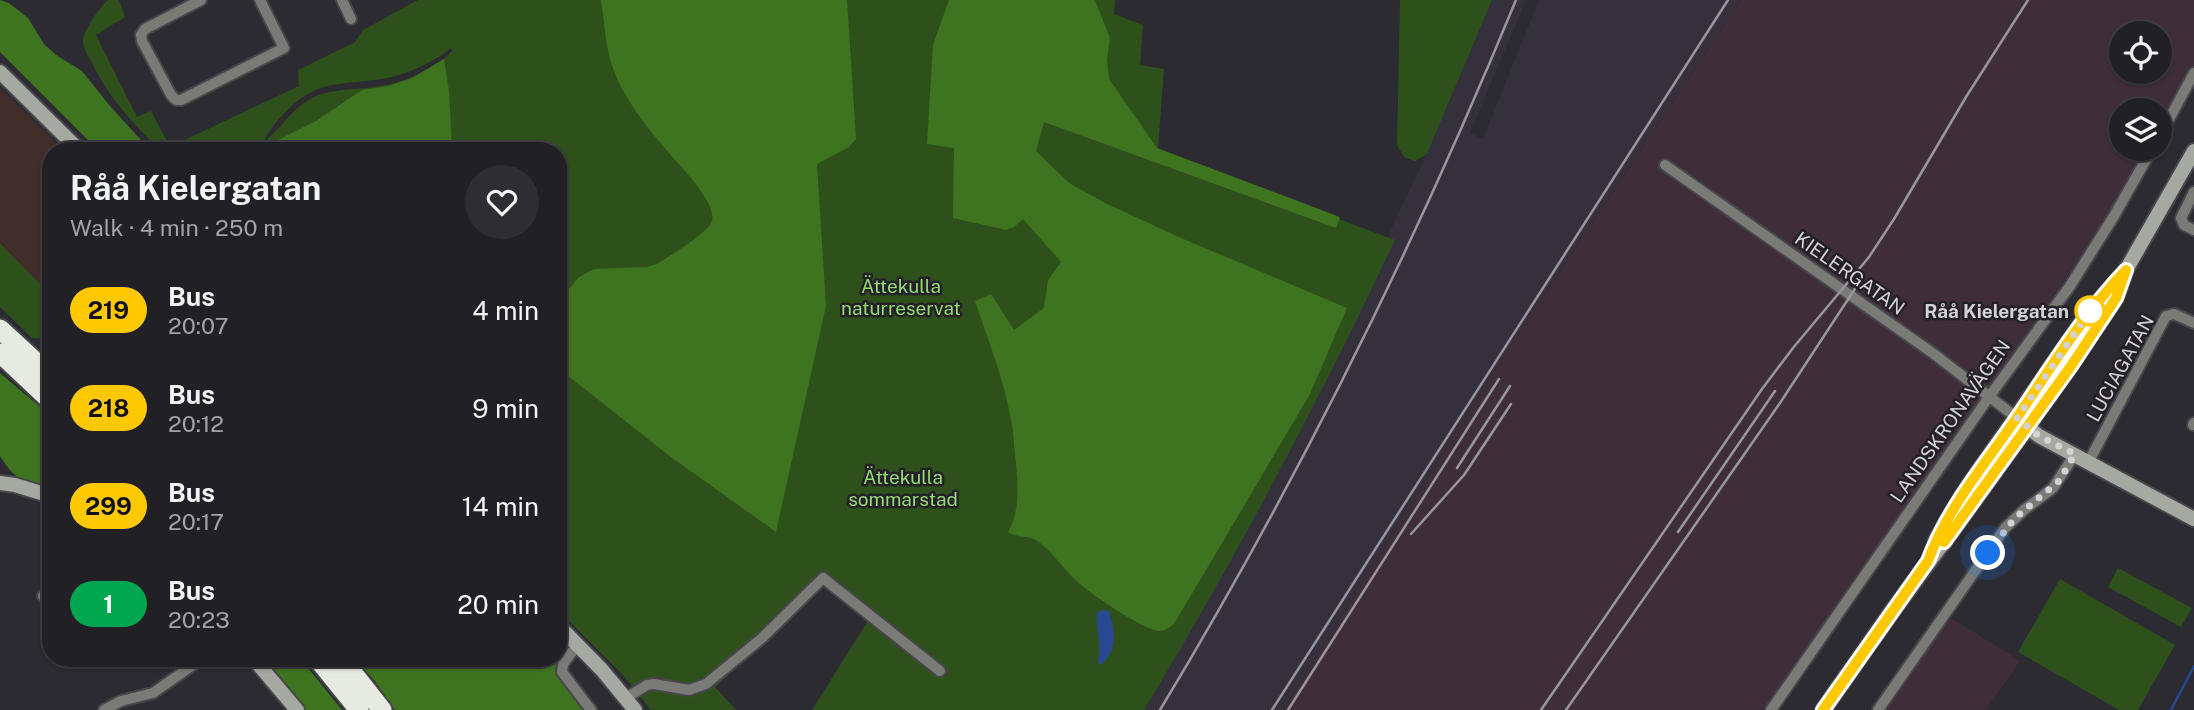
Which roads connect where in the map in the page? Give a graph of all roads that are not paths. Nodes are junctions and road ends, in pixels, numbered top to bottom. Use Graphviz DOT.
graph roads {
  1 [pos="201,0"];
  2 [pos="260,0"];
  3 [pos="342,0"];
  4 [pos="351,19"];
  5 [pos="0,72"];
  6 [pos="2194,73"];
  7 [pos="2172,114"];
  8 [pos="71,142"];
  9 [pos="2194,151"];
  10 [pos="2145,161"];
  11 [pos="1665,165"];
  12 [pos="2194,192"];
  13 [pos="2194,230"];
  14 [pos="2194,323"];
  15 [pos="0,329"];
  16 [pos="0,353"];
  17 [pos="42,368"];
  18 [pos="42,393"];
  19 [pos="1989,397"];
  20 [pos="2022,422"];
  21 [pos="2075,454"];
  22 [pos="2089,461"];
  23 [pos="0,483"];
  24 [pos="42,493"];
  25 [pos="2194,519"];
  26 [pos="567,634"];
  27 [pos="578,644"];
  28 [pos="567,659"];
  29 [pos="190,667"];
  30 [pos="261,667"];
  31 [pos="324,667"];
  32 [pos="348,667"];
  33 [pos="563,667"];
  34 [pos="940,671"];
  35 [pos="626,698"];
  36 [pos="104,710"];
  37 [pos="297,710"];
  38 [pos="359,710"];
  39 [pos="382,710"];
  40 [pos="591,710"];
  41 [pos="635,710"];
  42 [pos="1771,710"];
  43 [pos="1823,710"];
  44 [pos="1878,710"];
  1 -- 2 [label="street"];
  3 -- 4 [label="street"];
  5 -- 8 [label="main road"];
  6 -- 7 [label="street"];
  9 -- 20 [label="main road"];
  10 -- 19 [label="street, LANDSKRONAVÄGEN"];
  11 -- 19 [label="street, KIELERGATAN"];
  12 -- 13 [label="street"];
  14 -- 22 [label="street, LUCIAGATAN"];
  15 -- 17 [label="highway"];
  16 -- 18 [label="highway"];
  19 -- 20 [label="street, KIELERGATAN"];
  19 -- 42 [label="street, LANDSKRONAVÄGEN"];
  20 -- 21 [label="main road, KIELERGATAN"];
  20 -- 43 [label="main road"];
  21 -- 22 [label="main road, KIELERGATAN"];
  21 -- 44 [label="street"];
  22 -- 25 [label="main road, KIELERGATAN"];
  23 -- 24 [label="main road"];
  26 -- 27 [label="main road"];
  27 -- 28 [label="street"];
  27 -- 35 [label="main road"];
  29 -- 36 [label="street"];
  30 -- 37 [label="main road"];
  31 -- 38 [label="highway"];
  32 -- 39 [label="highway"];
  33 -- 40 [label="street"];
  34 -- 35 [label="street"];
  35 -- 41 [label="main road"];
}
